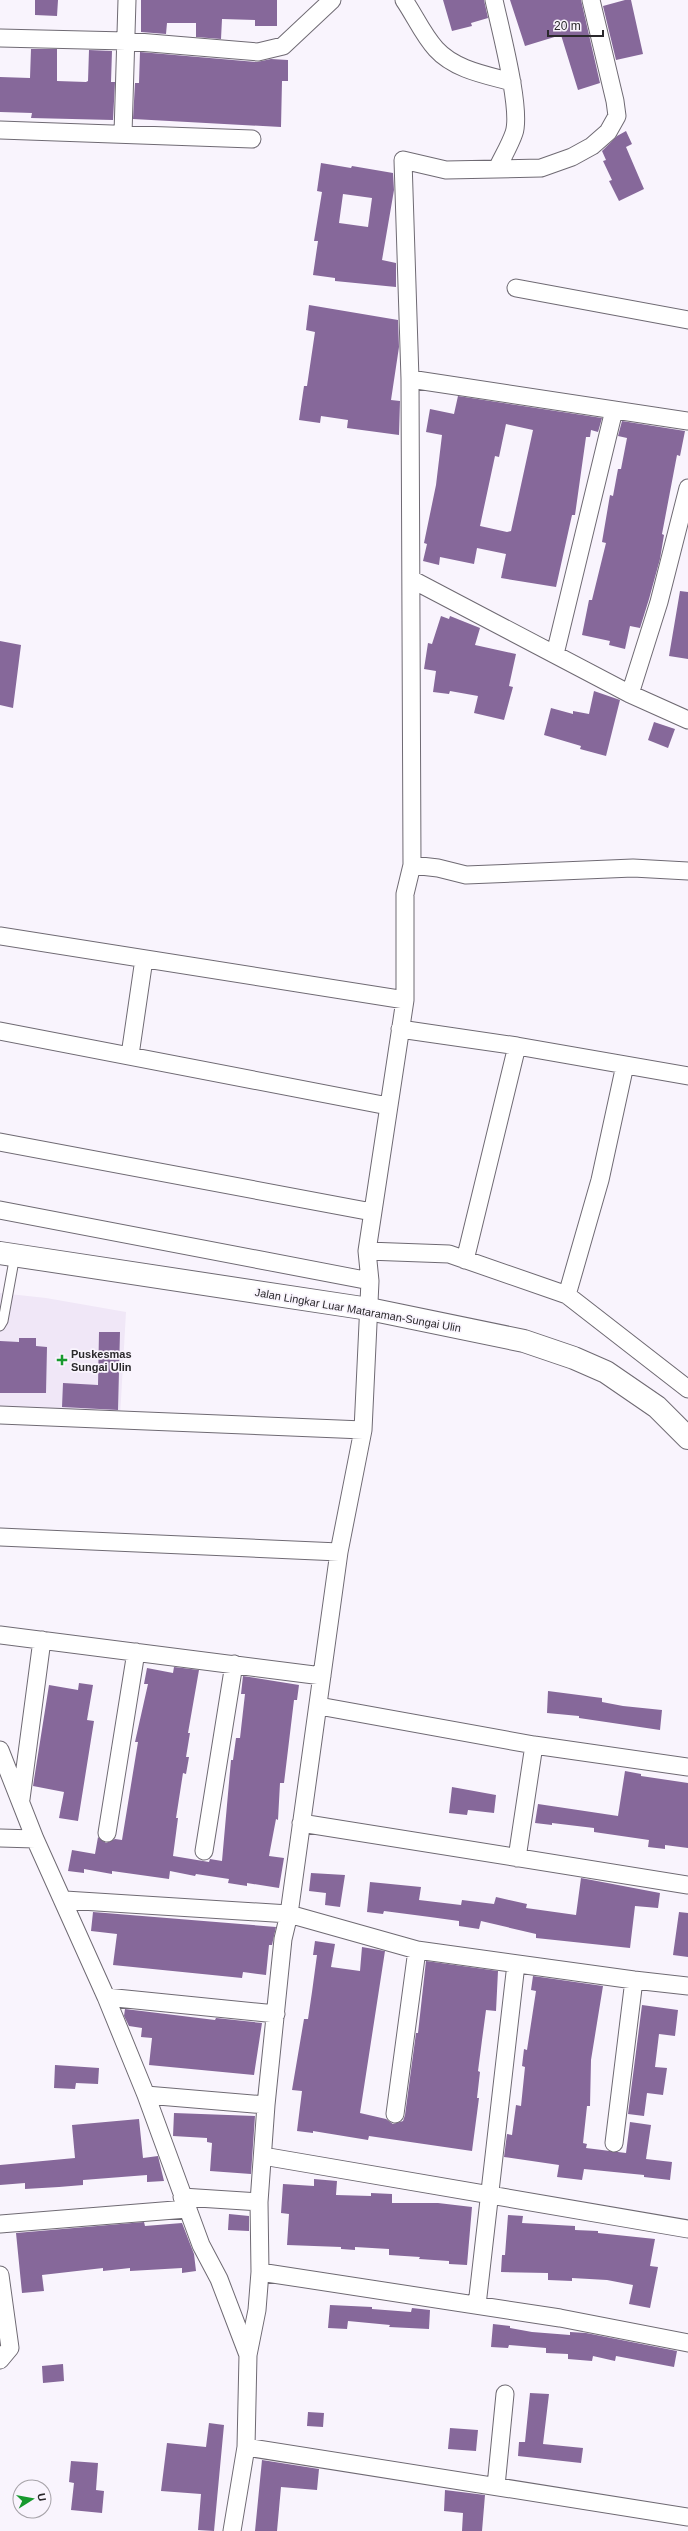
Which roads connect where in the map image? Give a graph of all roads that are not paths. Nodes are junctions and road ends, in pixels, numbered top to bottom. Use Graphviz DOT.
graph roads {
  1 [pos="127,0"];
  2 [pos="332,0"];
  3 [pos="404,0"];
  4 [pos="494,0"];
  5 [pos="592,0"];
  6 [pos="0,38"];
  7 [pos="126,41"];
  8 [pos="512,82"];
  9 [pos="0,130"];
  10 [pos="123,134"];
  11 [pos="252,138"];
  12 [pos="497,169"];
  13 [pos="516,288"];
  14 [pos="688,320"];
  15 [pos="410,379"];
  16 [pos="614,410"];
  17 [pos="688,421"];
  18 [pos="688,488"];
  19 [pos="411,579"];
  20 [pos="555,654"];
  21 [pos="630,694"];
  22 [pos="688,720"];
  23 [pos="412,865"];
  24 [pos="688,871"];
  25 [pos="0,936"];
  26 [pos="144,959"];
  27 [pos="405,1000"];
  28 [pos="400,1029"];
  29 [pos="0,1031"];
  30 [pos="517,1046"];
  31 [pos="130,1055"];
  32 [pos="625,1064"];
  33 [pos="688,1076"];
  34 [pos="388,1106"];
  35 [pos="0,1142"];
  36 [pos="0,1210"];
  37 [pos="372,1212"];
  38 [pos="366,1251"];
  39 [pos="7,1254"];
  40 [pos="465,1260"];
  41 [pos="370,1281"];
  42 [pos="568,1295"];
  43 [pos="369,1309"];
  44 [pos="0,1326"];
  45 [pos="688,1389"];
  46 [pos="0,1415"];
  47 [pos="363,1430"];
  48 [pos="688,1438"];
  49 [pos="0,1537"];
  50 [pos="340,1552"];
  51 [pos="0,1635"];
  52 [pos="42,1640"];
  53 [pos="136,1652"];
  54 [pos="234,1664"];
  55 [pos="322,1676"];
  56 [pos="319,1706"];
  57 [pos="534,1745"];
  58 [pos="0,1750"];
  59 [pos="688,1767"];
  60 [pos="21,1800"];
  61 [pos="301,1823"];
  62 [pos="107,1833"];
  63 [pos="0,1838"];
  64 [pos="35,1839"];
  65 [pos="204,1851"];
  66 [pos="517,1858"];
  67 [pos="688,1885"];
  68 [pos="65,1900"];
  69 [pos="289,1914"];
  70 [pos="417,1950"];
  71 [pos="516,1964"];
  72 [pos="634,1980"];
  73 [pos="688,1986"];
  74 [pos="106,1997"];
  75 [pos="276,2014"];
  76 [pos="146,2095"];
  77 [pos="266,2105"];
  78 [pos="395,2114"];
  79 [pos="614,2143"];
  80 [pos="263,2156"];
  81 [pos="488,2195"];
  82 [pos="259,2202"];
  83 [pos="185,2203"];
  84 [pos="0,2224"];
  85 [pos="688,2229"];
  86 [pos="260,2272"];
  87 [pos="0,2275"];
  88 [pos="477,2305"];
  89 [pos="688,2343"];
  90 [pos="248,2355"];
  91 [pos="0,2360"];
  92 [pos="505,2394"];
  93 [pos="246,2447"];
  94 [pos="496,2486"];
  95 [pos="688,2517"];
  96 [pos="232,2531"];
  1 -- 7 [label="street"];
  2 -- 7 [label="street"];
  3 -- 8 [label="street"];
  4 -- 8 [label="street"];
  5 -- 12 [label="street"];
  6 -- 7 [label="street"];
  7 -- 10 [label="street"];
  8 -- 12 [label="street"];
  9 -- 10 [label="street"];
  10 -- 11 [label="street"];
  12 -- 15 [label="street"];
  13 -- 14 [label="street"];
  15 -- 16 [label="street"];
  15 -- 19 [label="street"];
  16 -- 17 [label="street"];
  16 -- 20 [label="street"];
  18 -- 21 [label="street"];
  19 -- 20 [label="street"];
  19 -- 23 [label="street"];
  20 -- 21 [label="street"];
  21 -- 22 [label="street"];
  23 -- 24 [label="street"];
  23 -- 27 [label="street"];
  25 -- 26 [label="street"];
  26 -- 27 [label="street"];
  26 -- 31 [label="street"];
  27 -- 28 [label="street"];
  28 -- 30 [label="street"];
  28 -- 34 [label="street"];
  29 -- 31 [label="street"];
  30 -- 32 [label="street"];
  30 -- 40 [label="street"];
  31 -- 34 [label="street"];
  32 -- 33 [label="street"];
  32 -- 42 [label="street"];
  34 -- 37 [label="street"];
  35 -- 37 [label="street"];
  36 -- 41 [label="street"];
  37 -- 38 [label="street"];
  38 -- 40 [label="street"];
  38 -- 41 [label="street"];
  39 -- 43 [label="main road, Jalan Lingkar Luar Mataraman-Sungai Ulin"];
  39 -- 44 [label="lane"];
  40 -- 42 [label="street"];
  41 -- 43 [label="street"];
  42 -- 45 [label="street"];
  43 -- 47 [label="street"];
  43 -- 48 [label="main road, Jalan Lingkar Luar Mataraman-Sungai Ulin"];
  46 -- 47 [label="street"];
  47 -- 50 [label="street"];
  49 -- 50 [label="street"];
  50 -- 55 [label="street"];
  51 -- 52 [label="street"];
  52 -- 53 [label="street"];
  52 -- 60 [label="street"];
  53 -- 54 [label="street"];
  53 -- 62 [label="street"];
  54 -- 55 [label="street"];
  54 -- 65 [label="street"];
  55 -- 56 [label="street"];
  56 -- 57 [label="street"];
  56 -- 61 [label="street"];
  57 -- 59 [label="street"];
  57 -- 66 [label="street"];
  58 -- 60 [label="street"];
  60 -- 64 [label="street"];
  61 -- 66 [label="street"];
  61 -- 69 [label="street"];
  63 -- 64 [label="street"];
  64 -- 68 [label="street"];
  66 -- 67 [label="street"];
  68 -- 69 [label="street"];
  68 -- 74 [label="street"];
  69 -- 70 [label="street"];
  69 -- 75 [label="street"];
  70 -- 71 [label="street"];
  70 -- 78 [label="street"];
  71 -- 72 [label="street"];
  71 -- 81 [label="street"];
  72 -- 73 [label="street"];
  72 -- 79 [label="street"];
  74 -- 75 [label="street"];
  74 -- 76 [label="street"];
  75 -- 77 [label="street"];
  76 -- 77 [label="street"];
  76 -- 83 [label="street"];
  77 -- 80 [label="street"];
  80 -- 81 [label="street"];
  80 -- 82 [label="street"];
  81 -- 85 [label="street"];
  81 -- 88 [label="street"];
  82 -- 83 [label="street"];
  82 -- 86 [label="street"];
  83 -- 84 [label="street"];
  83 -- 90 [label="street"];
  86 -- 88 [label="street"];
  86 -- 90 [label="street"];
  87 -- 91 [label="street"];
  88 -- 89 [label="street"];
  90 -- 93 [label="street"];
  92 -- 94 [label="street"];
  93 -- 94 [label="street"];
  93 -- 96 [label="street"];
  94 -- 95 [label="street"];
}
